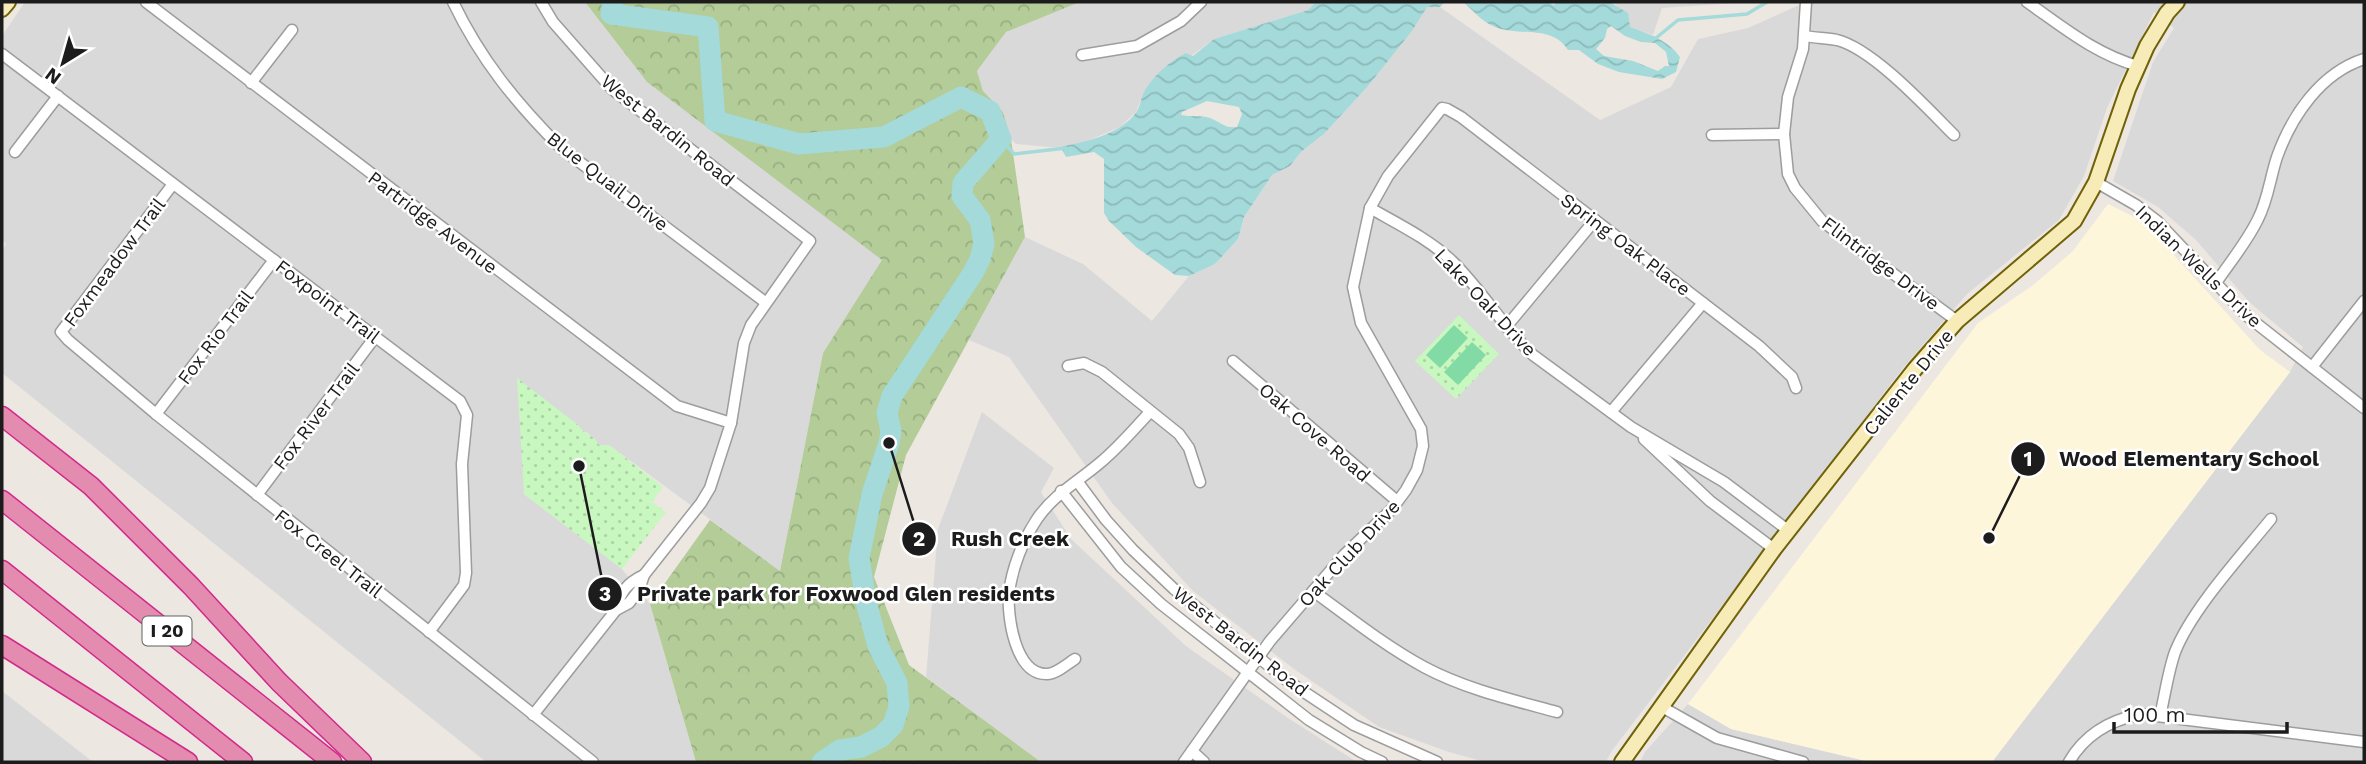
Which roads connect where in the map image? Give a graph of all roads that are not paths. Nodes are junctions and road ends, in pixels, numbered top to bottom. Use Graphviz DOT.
graph roads {
  1 [pos="8,2"];
  2 [pos="146,2"];
  3 [pos="453,2"];
  4 [pos="541,2"];
  5 [pos="1201,2"];
  6 [pos="1806,2"];
  7 [pos="2027,2"];
  8 [pos="2178,2"];
  9 [pos="2,9"];
  10 [pos="292,30"];
  11 [pos="1805,36"];
  12 [pos="2,54"];
  13 [pos="1082,55"];
  14 [pos="2364,59"];
  15 [pos="2138,66"];
  16 [pos="251,83"];
  17 [pos="58,96"];
  18 [pos="1447,108"];
  19 [pos="1784,134"];
  20 [pos="1712,135"];
  21 [pos="1954,135"];
  22 [pos="15,152"];
  23 [pos="2096,182"];
  24 [pos="173,184"];
  25 [pos="1370,208"];
  26 [pos="1595,220"];
  27 [pos="274,260"];
  28 [pos="2216,283"];
  29 [pos="2364,301"];
  30 [pos="765,302"];
  31 [pos="1703,303"];
  32 [pos="1957,321"];
  33 [pos="1506,327"];
  34 [pos="375,337"];
  35 [pos="68,340"];
  36 [pos="1233,361"];
  37 [pos="1068,366"];
  38 [pos="2312,367"];
  39 [pos="1796,388"];
  40 [pos="2364,408"];
  41 [pos="1150,412"];
  42 [pos="1611,412"];
  43 [pos="156,414"];
  44 [pos="2,416"];
  45 [pos="731,423"];
  46 [pos="1631,427"];
  47 [pos="1077,481"];
  48 [pos="1200,482"];
  49 [pos="1062,491"];
  50 [pos="257,495"];
  51 [pos="2,500"];
  52 [pos="1397,501"];
  53 [pos="2271,519"];
  54 [pos="1789,531"];
  55 [pos="1774,550"];
  56 [pos="2,570"];
  57 [pos="1313,591"];
  58 [pos="429,632"];
  59 [pos="2,645"];
  60 [pos="1259,657"];
  61 [pos="1075,659"];
  62 [pos="1247,673"];
  63 [pos="1662,707"];
  64 [pos="1557,712"];
  65 [pos="533,715"];
  66 [pos="2160,716"];
  67 [pos="2364,742"];
  68 [pos="1192,751"];
  69 [pos="188,762"];
  70 [pos="243,762"];
  71 [pos="332,762"];
  72 [pos="362,762"];
  73 [pos="593,762"];
  74 [pos="1184,762"];
  75 [pos="1204,762"];
  76 [pos="1382,762"];
  77 [pos="1437,762"];
  78 [pos="1622,762"];
  79 [pos="1803,762"];
  80 [pos="2069,762"];
  1 -- 9 [label="street"];
  2 -- 16 [label="street, Partridge Avenue"];
  3 -- 30 [label="street, Blue Quail Drive"];
  4 -- 30 [label="street, West Bardin Road"];
  5 -- 13 [label="street"];
  6 -- 11 [label="street, Flintridge Drive"];
  7 -- 15 [label="street"];
  8 -- 15 [label="street, Caliente Drive"];
  10 -- 16 [label="street"];
  11 -- 19 [label="street, Flintridge Drive"];
  11 -- 21 [label="street"];
  12 -- 17 [label="street, Foxpoint Trail"];
  14 -- 28 [label="street"];
  15 -- 23 [label="street, Caliente Drive"];
  16 -- 45 [label="street, Partridge Avenue"];
  17 -- 22 [label="street"];
  17 -- 24 [label="street, Foxpoint Trail"];
  18 -- 25 [label="street, Oak Club Drive"];
  18 -- 26 [label="street, Spring Oak Place"];
  19 -- 20 [label="street"];
  19 -- 32 [label="street, Flintridge Drive"];
  23 -- 28 [label="street, Indian Wells Drive"];
  23 -- 32 [label="street, Caliente Drive"];
  24 -- 27 [label="street, Foxpoint Trail"];
  24 -- 35 [label="street, Foxmeadow Trail"];
  25 -- 33 [label="street, Lake Oak Drive"];
  25 -- 52 [label="street, Oak Club Drive"];
  26 -- 31 [label="street, Spring Oak Place"];
  26 -- 33 [label="street"];
  27 -- 34 [label="street, Foxpoint Trail"];
  27 -- 43 [label="street, Fox Rio Trail"];
  28 -- 38 [label="street, Indian Wells Drive"];
  29 -- 38 [label="street"];
  30 -- 45 [label="street"];
  31 -- 39 [label="street, Spring Oak Place"];
  31 -- 42 [label="street"];
  32 -- 54 [label="street, Caliente Drive"];
  33 -- 42 [label="street, Lake Oak Drive"];
  34 -- 50 [label="street, Fox River Trail"];
  34 -- 58 [label="street, Foxpoint Trail"];
  35 -- 43 [label="street, Fox Creel Trail"];
  36 -- 52 [label="street, Oak Cove Road"];
  37 -- 41 [label="street"];
  38 -- 40 [label="street, Indian Wells Drive"];
  41 -- 47 [label="street"];
  41 -- 48 [label="street"];
  42 -- 46 [label="street, Lake Oak Drive"];
  43 -- 50 [label="street, Fox Creel Trail"];
  44 -- 72 [label="highway"];
  45 -- 65 [label="street"];
  46 -- 54 [label="street, Lake Oak Drive"];
  46 -- 55 [label="street, Lake Oak Drive"];
  47 -- 49 [label="street"];
  47 -- 60 [label="street, West Bardin Road"];
  49 -- 61 [label="street"];
  49 -- 62 [label="street, West Bardin Road"];
  50 -- 58 [label="street, Fox Creel Trail"];
  51 -- 71 [label="highway, I 20"];
  52 -- 57 [label="street, Oak Club Drive"];
  53 -- 66 [label="street"];
  54 -- 55 [label="street, Caliente Drive"];
  55 -- 63 [label="street, Caliente Drive"];
  56 -- 70 [label="highway, I 20"];
  57 -- 60 [label="street, Oak Club Drive"];
  57 -- 64 [label="street"];
  58 -- 65 [label="street, Fox Creel Trail"];
  59 -- 69 [label="highway"];
  60 -- 62 [label="street, Oak Club Drive"];
  60 -- 77 [label="street, West Bardin Road"];
  62 -- 68 [label="street, Oak Club Drive"];
  62 -- 76 [label="street, West Bardin Road"];
  63 -- 78 [label="street, Caliente Drive"];
  63 -- 79 [label="street"];
  65 -- 73 [label="street, Fox Creel Trail"];
  66 -- 67 [label="street"];
  66 -- 80 [label="street"];
  68 -- 74 [label="street, Oak Club Drive"];
  68 -- 75 [label="street"];
}
